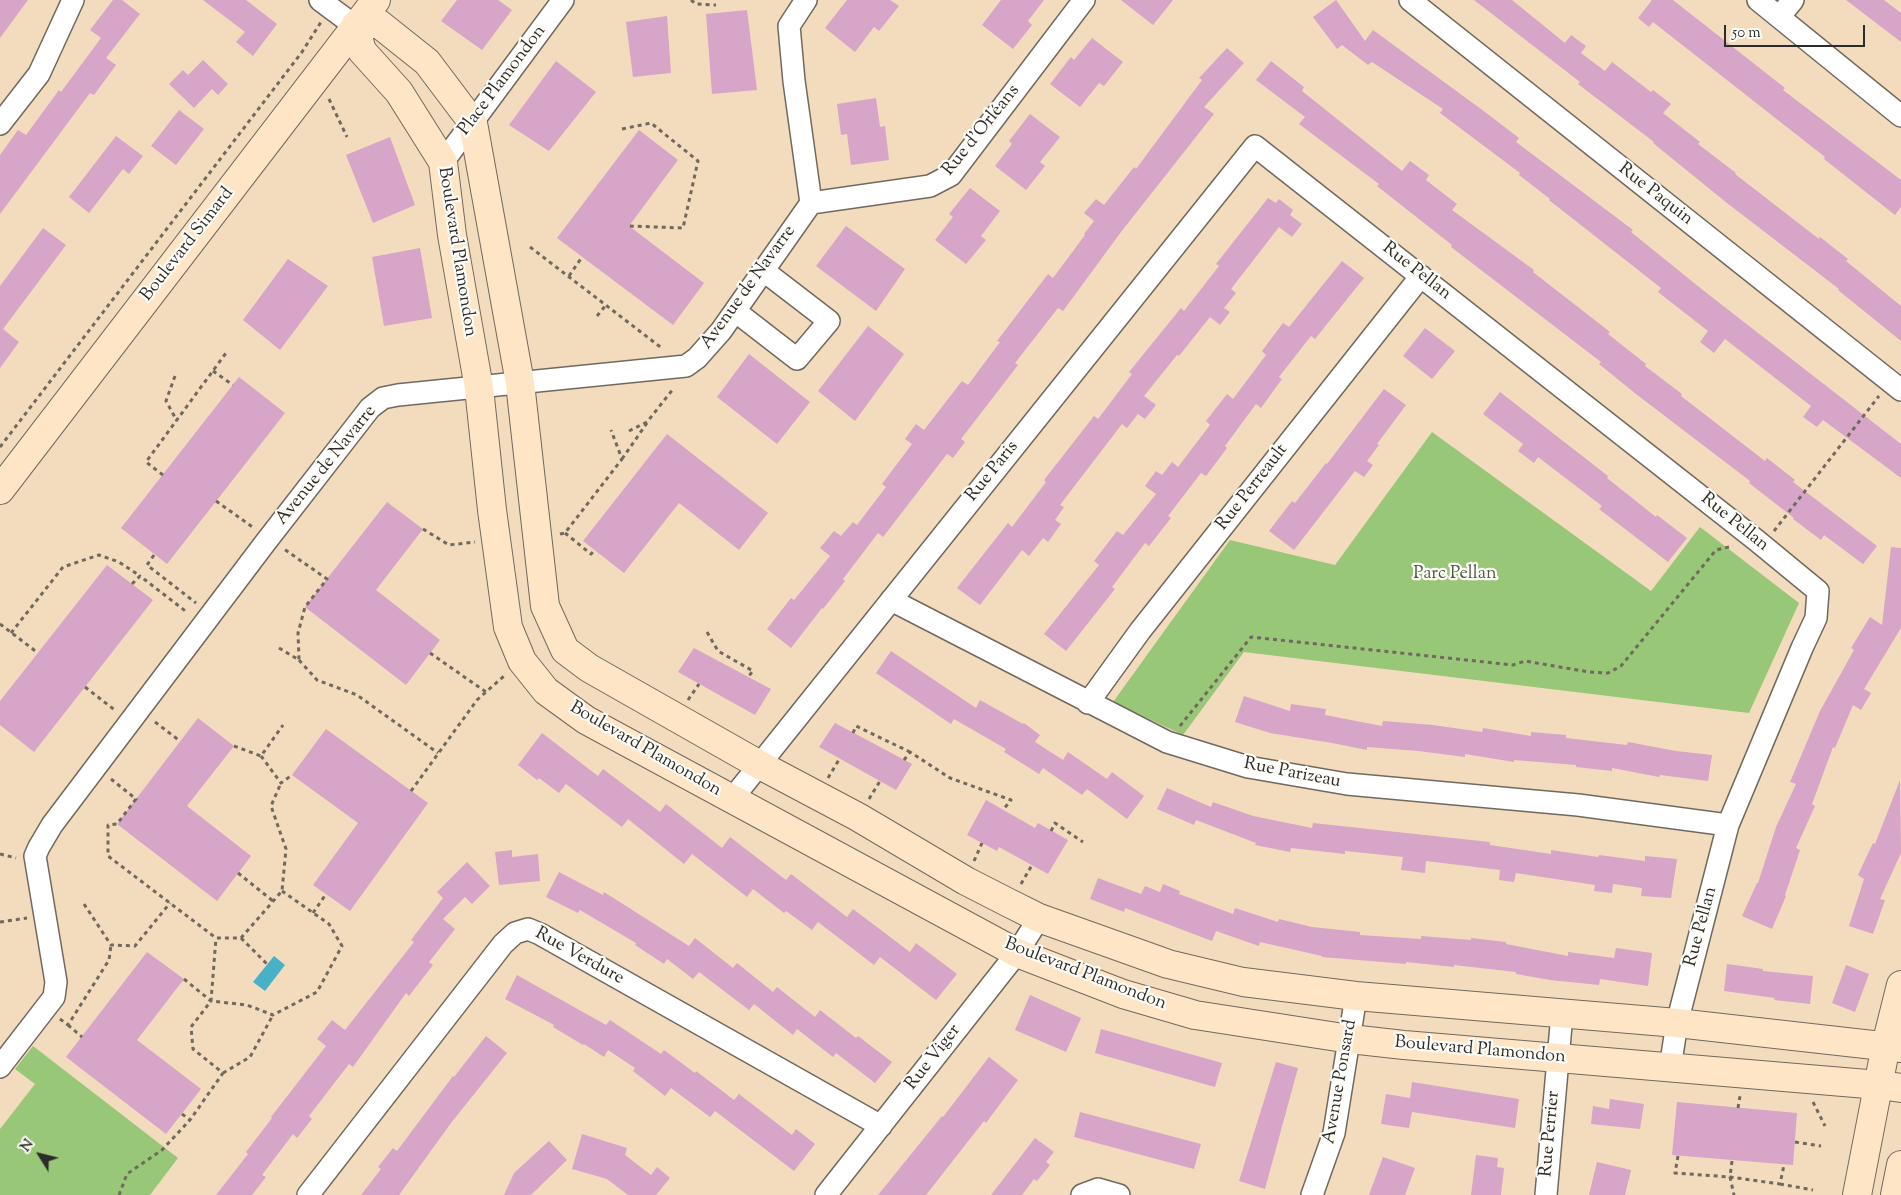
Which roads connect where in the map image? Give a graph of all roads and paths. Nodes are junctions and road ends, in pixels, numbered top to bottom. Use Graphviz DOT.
graph roads {
  1 [pos="73,0"];
  2 [pos="320,0"];
  3 [pos="376,0"];
  4 [pos="563,0"];
  5 [pos="691,0"];
  6 [pos="806,0"];
  7 [pos="1084,0"];
  8 [pos="1410,0"];
  9 [pos="1758,0"];
  10 [pos="1793,0"];
  11 [pos="716,5"];
  12 [pos="1779,17"];
  13 [pos="321,22"];
  14 [pos="355,26"];
  15 [pos="318,75"];
  16 [pos="1901,116"];
  17 [pos="472,123"];
  18 [pos="0,124"];
  19 [pos="622,129"];
  20 [pos="347,137"];
  21 [pos="1255,146"];
  22 [pos="443,162"];
  23 [pos="811,203"];
  24 [pos="628,226"];
  25 [pos="530,247"];
  26 [pos="582,257"];
  27 [pos="764,271"];
  28 [pos="569,276"];
  29 [pos="1421,276"];
  30 [pos="606,304"];
  31 [pos="735,311"];
  32 [pos="597,316"];
  33 [pos="226,353"];
  34 [pos="686,366"];
  35 [pos="213,371"];
  36 [pos="175,376"];
  37 [pos="520,383"];
  38 [pos="234,384"];
  39 [pos="1896,386"];
  40 [pos="479,388"];
  41 [pos="177,421"];
  42 [pos="647,422"];
  43 [pos="611,430"];
  44 [pos="629,431"];
  45 [pos="0,447"];
  46 [pos="622,459"];
  47 [pos="163,475"];
  48 [pos="0,490"];
  49 [pos="423,529"];
  50 [pos="565,533"];
  51 [pos="537,536"];
  52 [pos="496,539"];
  53 [pos="1756,540"];
  54 [pos="594,550"];
  55 [pos="154,555"];
  56 [pos="140,576"];
  57 [pos="327,579"];
  58 [pos="132,584"];
  59 [pos="891,600"];
  60 [pos="207,620"];
  61 [pos="0,624"];
  62 [pos="11,632"];
  63 [pos="706,632"];
  64 [pos="279,648"];
  65 [pos="38,653"];
  66 [pos="430,653"];
  67 [pos="298,660"];
  68 [pos="522,661"];
  69 [pos="748,677"];
  70 [pos="85,687"];
  71 [pos="486,692"];
  72 [pos="1088,703"];
  73 [pos="135,716"];
  74 [pos="283,725"];
  75 [pos="853,733"];
  76 [pos="180,741"];
  77 [pos="1167,742"];
  78 [pos="234,746"];
  79 [pos="910,752"];
  80 [pos="438,753"];
  81 [pos="262,756"];
  82 [pos="904,760"];
  83 [pos="758,764"];
  84 [pos="95,767"];
  85 [pos="292,775"];
  86 [pos="281,783"];
  87 [pos="411,791"];
  88 [pos="732,799"];
  89 [pos="1003,810"];
  90 [pos="1728,824"];
  91 [pos="1051,831"];
  92 [pos="1083,842"];
  93 [pos="238,873"];
  94 [pos="282,891"];
  95 [pos="326,894"];
  96 [pos="273,901"];
  97 [pos="170,903"];
  98 [pos="84,904"];
  99 [pos="313,913"];
  100 [pos="44,916"];
  101 [pos="1039,918"];
  102 [pos="0,922"];
  103 [pos="216,938"];
  104 [pos="241,938"];
  105 [pos="111,945"];
  106 [pos="1017,953"];
  107 [pos="268,964"];
  108 [pos="184,979"];
  109 [pos="1901,985"];
  110 [pos="1356,996"];
  111 [pos="211,1001"];
  112 [pos="45,1009"];
  113 [pos="1562,1014"];
  114 [pos="273,1015"];
  115 [pos="1677,1023"];
  116 [pos="68,1025"];
  117 [pos="82,1037"];
  118 [pos="1350,1039"];
  119 [pos="1894,1046"];
  120 [pos="1557,1058"];
  121 [pos="0,1067"];
  122 [pos="1670,1068"];
  123 [pos="223,1074"];
  124 [pos="1890,1087"];
  125 [pos="182,1114"];
  126 [pos="190,1120"];
  127 [pos="881,1126"];
  128 [pos="1795,1142"];
  129 [pos="1821,1146"];
  130 [pos="1678,1156"];
  131 [pos="1732,1160"];
  132 [pos="1784,1165"];
  133 [pos="1901,1165"];
  134 [pos="1730,1177"];
  135 [pos="1780,1184"];
  136 [pos="1812,1190"];
  137 [pos="119,1195"];
  138 [pos="308,1195"];
  139 [pos="826,1195"];
  140 [pos="1082,1195"];
  141 [pos="1119,1195"];
  142 [pos="1312,1195"];
  143 [pos="1546,1195"];
  144 [pos="1734,1195"];
  145 [pos="1857,1195"];
  146 [pos="1895,1195"];
  1 -- 18 [label="street"];
  2 -- 14 [label="street"];
  3 -- 14 [label="street, Boulevard Simard"];
  4 -- 17 [label="street, Place Plamondon"];
  5 -- 11 [label="path"];
  6 -- 23 [label="street"];
  7 -- 23 [label="street, Rue d'Orléans"];
  8 -- 39 [label="street, Rue Paquin"];
  9 -- 12 [label="street"];
  10 -- 12 [label="street"];
  12 -- 16 [label="street"];
  13 -- 45 [label="path"];
  14 -- 15 [label="street, Boulevard Simard"];
  14 -- 17 [label="street, Boulevard Plamondon"];
  14 -- 22 [label="street, Boulevard Plamondon"];
  15 -- 20 [label="path"];
  15 -- 48 [label="street, Boulevard Simard"];
  17 -- 22 [label="street, Place Plamondon"];
  17 -- 37 [label="street, Boulevard Plamondon"];
  19 -- 24 [label="path"];
  21 -- 29 [label="street, Rue Pellan"];
  21 -- 59 [label="street, Rue Paris"];
  22 -- 40 [label="street, Boulevard Plamondon"];
  23 -- 27 [label="street, Avenue de Navarre"];
  25 -- 28 [label="path"];
  26 -- 28 [label="path"];
  27 -- 31 [label="street, Avenue de Navarre"];
  27 -- 31 [label="street"];
  28 -- 30 [label="path"];
  29 -- 53 [label="street, Rue Pellan"];
  29 -- 72 [label="street, Rue Perreault"];
  30 -- 32 [label="path"];
  30 -- 34 [label="path"];
  31 -- 34 [label="street, Avenue de Navarre"];
  33 -- 35 [label="path"];
  34 -- 37 [label="street, Avenue de Navarre"];
  34 -- 42 [label="path"];
  35 -- 38 [label="path"];
  35 -- 41 [label="path"];
  36 -- 41 [label="path"];
  37 -- 40 [label="street, Avenue de Navarre"];
  37 -- 51 [label="street, Boulevard Plamondon"];
  39 -- 53 [label="path"];
  40 -- 52 [label="street, Boulevard Plamondon"];
  40 -- 60 [label="street, Avenue de Navarre"];
  41 -- 47 [label="path"];
  42 -- 44 [label="path"];
  42 -- 46 [label="path"];
  43 -- 46 [label="path"];
  46 -- 50 [label="path"];
  49 -- 52 [label="path"];
  50 -- 51 [label="path"];
  50 -- 54 [label="path"];
  51 -- 83 [label="street, Boulevard Plamondon"];
  52 -- 68 [label="street, Boulevard Plamondon"];
  53 -- 77 [label="path"];
  53 -- 90 [label="street, Rue Pellan"];
  55 -- 60 [label="path"];
  56 -- 58 [label="path"];
  56 -- 60 [label="path"];
  56 -- 62 [label="path"];
  57 -- 67 [label="path"];
  59 -- 72 [label="street, Rue Parizeau"];
  59 -- 83 [label="street, Rue Paris"];
  60 -- 73 [label="street, Avenue de Navarre"];
  61 -- 62 [label="path"];
  62 -- 65 [label="path"];
  63 -- 69 [label="path"];
  64 -- 67 [label="path"];
  66 -- 71 [label="path"];
  67 -- 80 [label="path"];
  68 -- 71 [label="path"];
  68 -- 88 [label="street, Boulevard Plamondon"];
  70 -- 73 [label="path"];
  71 -- 80 [label="path"];
  72 -- 77 [label="street, Rue Parizeau"];
  73 -- 76 [label="path"];
  73 -- 84 [label="street, Avenue de Navarre"];
  74 -- 81 [label="path"];
  75 -- 79 [label="path"];
  77 -- 90 [label="street, Rue Parizeau"];
  78 -- 81 [label="path"];
  79 -- 82 [label="path"];
  79 -- 89 [label="path"];
  80 -- 87 [label="path"];
  81 -- 86 [label="path"];
  83 -- 88 [label="street, Rue Paris"];
  83 -- 101 [label="street, Boulevard Plamondon"];
  84 -- 97 [label="path"];
  84 -- 100 [label="street, Avenue de Navarre"];
  85 -- 86 [label="path"];
  86 -- 94 [label="path"];
  88 -- 106 [label="street, Boulevard Plamondon"];
  90 -- 115 [label="street, Rue Pellan"];
  91 -- 92 [label="path"];
  93 -- 96 [label="path"];
  94 -- 96 [label="path"];
  94 -- 99 [label="path"];
  95 -- 99 [label="path"];
  96 -- 104 [label="path"];
  97 -- 103 [label="path"];
  97 -- 105 [label="path"];
  98 -- 105 [label="path"];
  99 -- 114 [label="path"];
  100 -- 102 [label="path"];
  100 -- 112 [label="street, Avenue de Navarre"];
  101 -- 106 [label="street, Rue Viger"];
  101 -- 110 [label="street, Boulevard Plamondon"];
  103 -- 104 [label="path"];
  103 -- 111 [label="path"];
  104 -- 107 [label="path"];
  105 -- 116 [label="path"];
  106 -- 118 [label="street, Boulevard Plamondon"];
  106 -- 127 [label="street, Rue Viger"];
  108 -- 111 [label="path"];
  109 -- 119 [label="street"];
  110 -- 113 [label="street, Boulevard Plamondon"];
  110 -- 118 [label="street, Avenue Ponsard"];
  111 -- 114 [label="path"];
  111 -- 123 [label="path"];
  112 -- 116 [label="path"];
  112 -- 121 [label="street, Avenue de Navarre"];
  113 -- 115 [label="street, Boulevard Plamondon"];
  113 -- 120 [label="street, Rue Perrier"];
  114 -- 123 [label="path"];
  115 -- 119 [label="street, Boulevard Plamondon"];
  115 -- 122 [label="street, Rue Pellan"];
  116 -- 117 [label="path"];
  118 -- 120 [label="street, Boulevard Plamondon"];
  118 -- 142 [label="street, Avenue Ponsard"];
  119 -- 124 [label="street"];
  120 -- 122 [label="street, Boulevard Plamondon"];
  120 -- 143 [label="street, Rue Perrier"];
  122 -- 124 [label="street, Boulevard Plamondon"];
  123 -- 126 [label="path"];
  124 -- 145 [label="street"];
  125 -- 126 [label="path"];
  126 -- 137 [label="path"];
  127 -- 138 [label="street, Rue Verdure"];
  127 -- 139 [label="street, Rue Viger"];
  128 -- 129 [label="path"];
  130 -- 134 [label="path"];
  131 -- 134 [label="path"];
  132 -- 135 [label="path"];
  133 -- 146 [label="street"];
  134 -- 135 [label="path"];
  134 -- 144 [label="path"];
  135 -- 136 [label="path"];
  140 -- 141 [label="street"];
}
